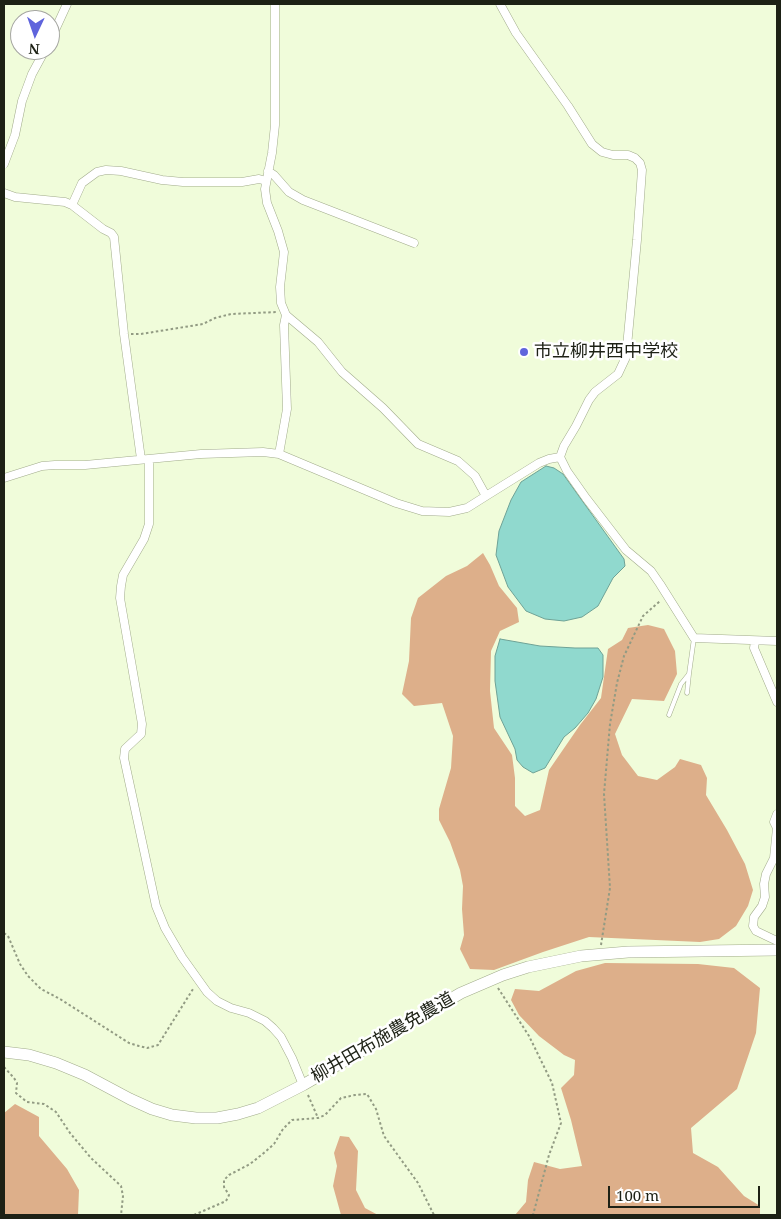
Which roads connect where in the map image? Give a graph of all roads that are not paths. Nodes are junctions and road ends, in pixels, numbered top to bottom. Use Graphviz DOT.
graph roads {
  1 [pos="67,4"];
  2 [pos="275,4"];
  3 [pos="500,4"];
  4 [pos="60,20"];
  5 [pos="40,60"];
  6 [pos="4,164"];
  7 [pos="268,171"];
  8 [pos="266,181"];
  9 [pos="4,193"];
  10 [pos="72,205"];
  11 [pos="414,242"];
  12 [pos="285,313"];
  13 [pos="279,454"];
  14 [pos="560,457"];
  15 [pos="145,459"];
  16 [pos="4,478"];
  17 [pos="486,496"];
  18 [pos="694,638"];
  19 [pos="755,641"];
  20 [pos="777,641"];
  21 [pos="688,674"];
  22 [pos="687,693"];
  23 [pos="777,702"];
  24 [pos="669,715"];
  25 [pos="777,814"];
  26 [pos="775,858"];
  27 [pos="777,941"];
  28 [pos="777,950"];
  29 [pos="4,1052"];
  30 [pos="303,1085"];
  1 -- 4 [label="street"];
  2 -- 7 [label="street"];
  3 -- 14 [label="street"];
  5 -- 6 [label="street"];
  7 -- 8 [label="street"];
  7 -- 11 [label="street"];
  8 -- 10 [label="street"];
  8 -- 12 [label="street"];
  9 -- 10 [label="street"];
  10 -- 15 [label="street"];
  12 -- 13 [label="street"];
  12 -- 17 [label="street"];
  13 -- 15 [label="street"];
  13 -- 17 [label="street"];
  14 -- 17 [label="street"];
  14 -- 18 [label="street"];
  15 -- 16 [label="street"];
  15 -- 30 [label="street"];
  18 -- 19 [label="street"];
  18 -- 21 [label="lane"];
  19 -- 20 [label="street"];
  19 -- 23 [label="street"];
  21 -- 22 [label="lane"];
  21 -- 24 [label="lane"];
  25 -- 26 [label="street"];
  26 -- 27 [label="street"];
  28 -- 30 [label="street, 柳井田布施農免農道"];
  29 -- 30 [label="street, 柳井田布施農免農道"];
}
